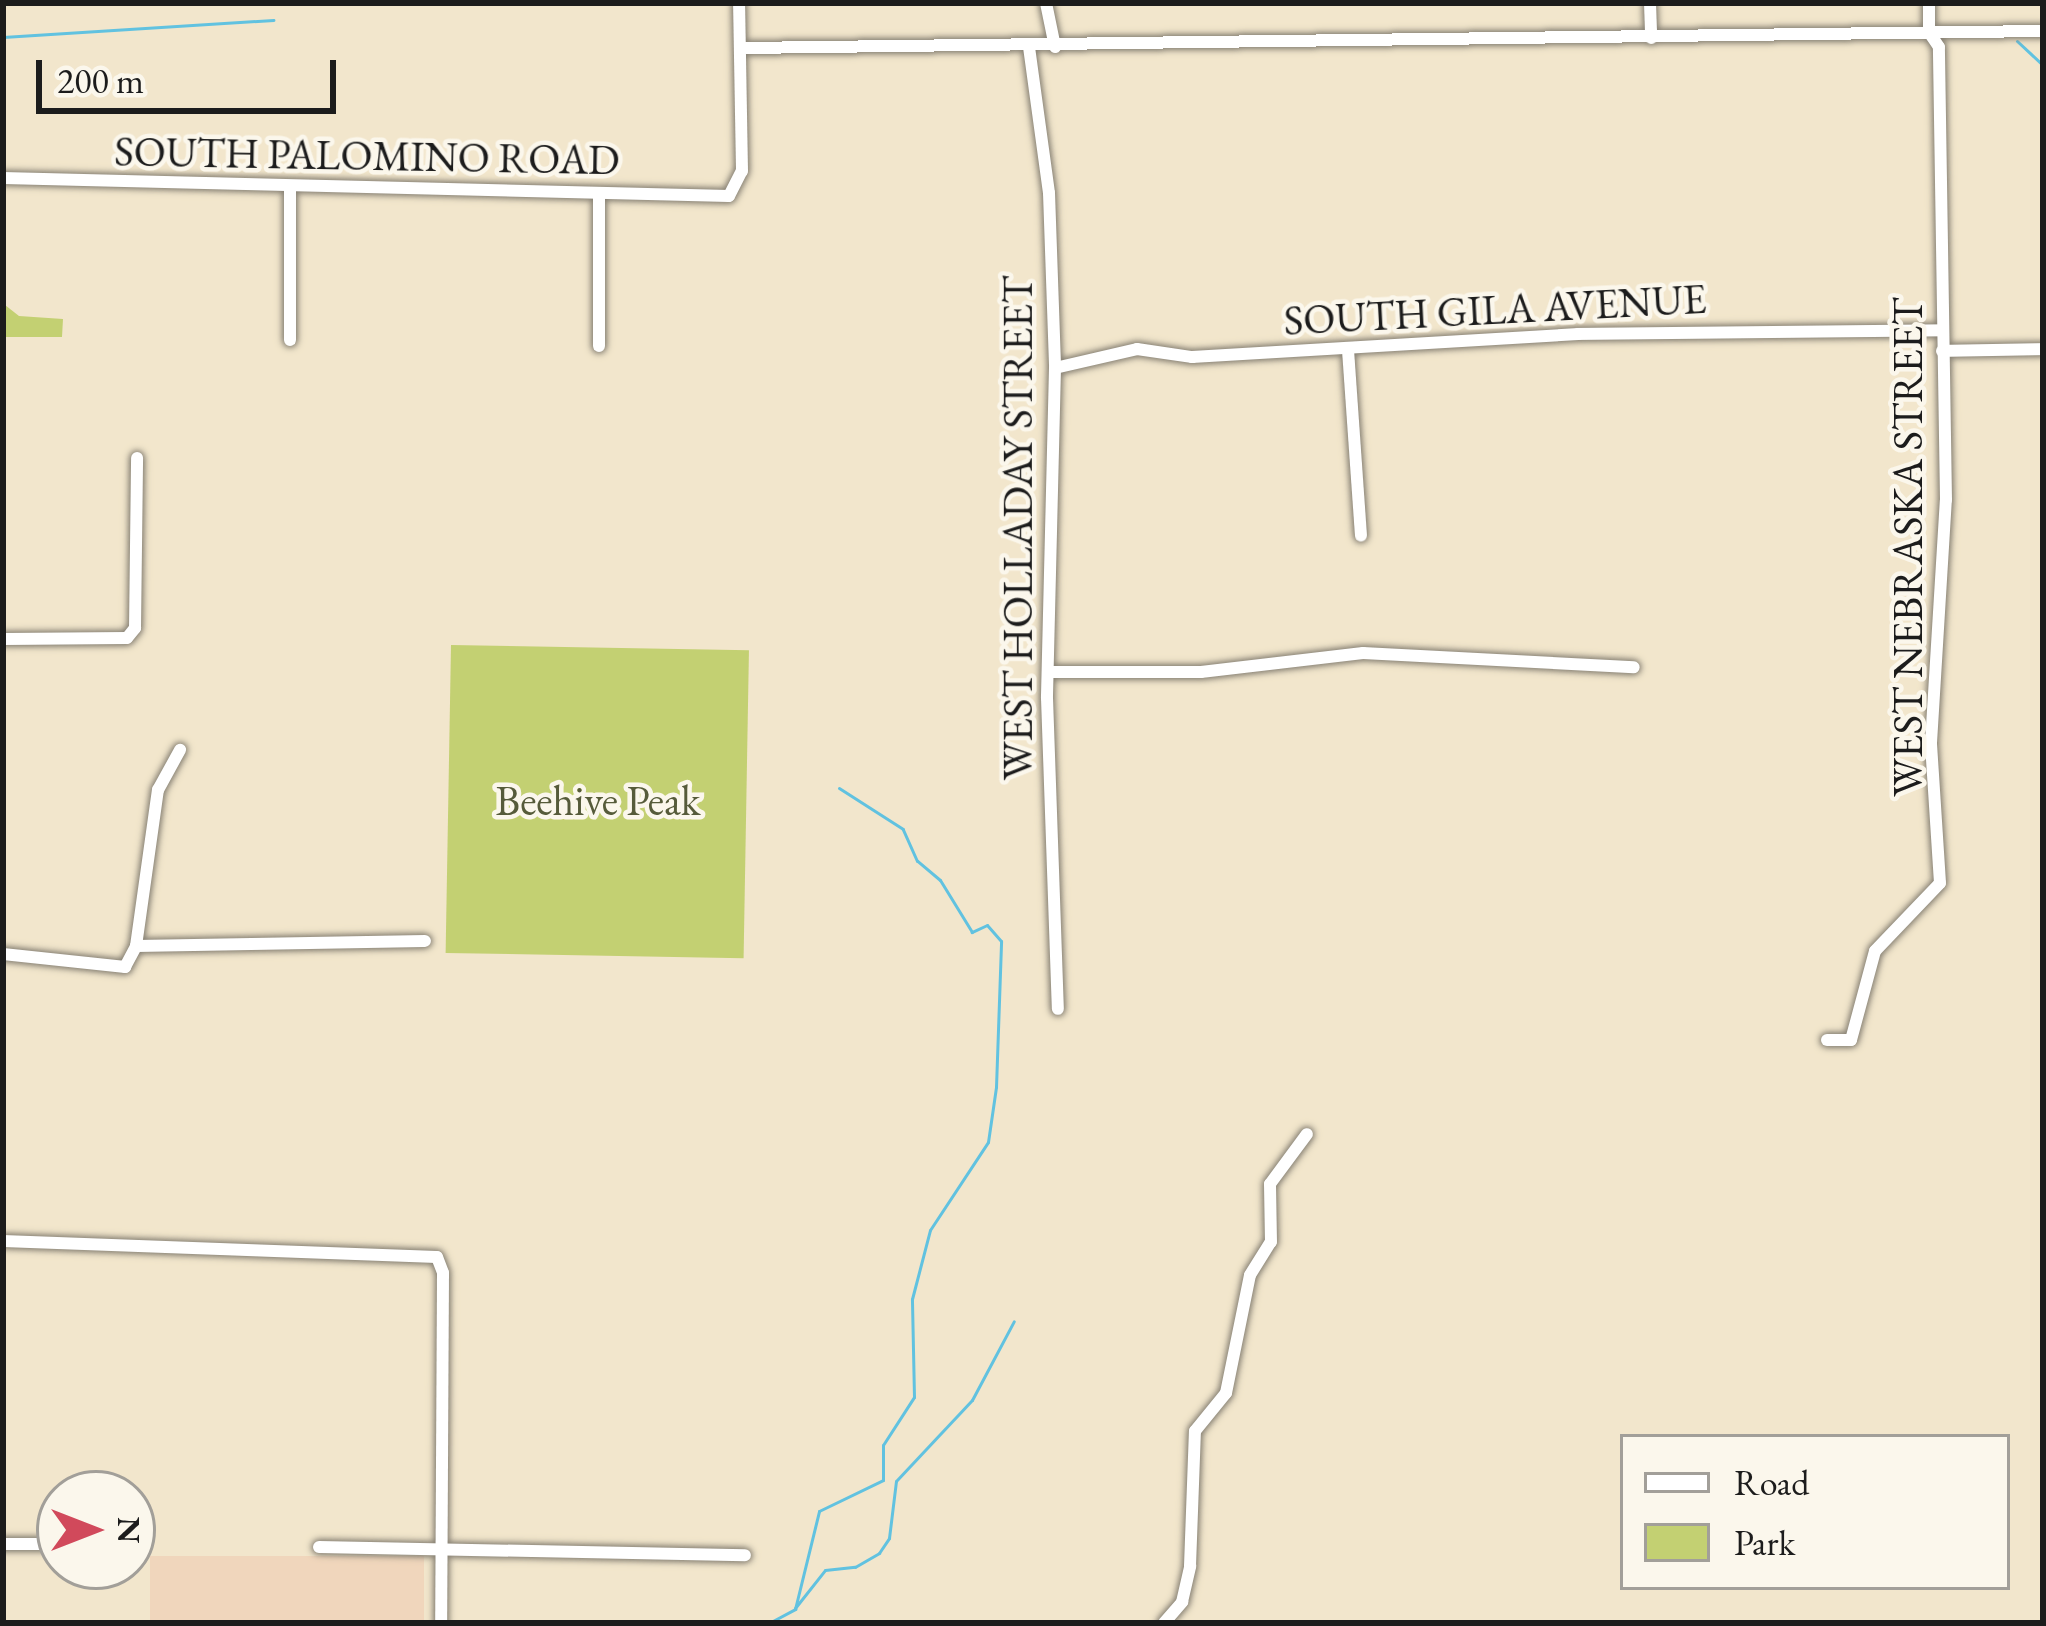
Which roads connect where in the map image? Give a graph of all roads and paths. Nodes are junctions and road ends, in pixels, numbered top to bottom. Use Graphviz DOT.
graph roads {
  1 [pos="739,3"];
  2 [pos="1046,3"];
  3 [pos="1650,3"];
  4 [pos="1929,3"];
  5 [pos="2043,31"];
  6 [pos="1929,32"];
  7 [pos="1651,38"];
  8 [pos="1029,47"];
  9 [pos="1055,47"];
  10 [pos="744,48"];
  11 [pos="3,178"];
  12 [pos="290,188"];
  13 [pos="599,194"];
  14 [pos="1942,330"];
  15 [pos="290,340"];
  16 [pos="599,346"];
  17 [pos="2043,349"];
  18 [pos="1348,350"];
  19 [pos="1942,351"];
  20 [pos="1055,368"];
  21 [pos="137,458"];
  22 [pos="1360,536"];
  23 [pos="3,639"];
  24 [pos="1634,667"];
  25 [pos="1048,672"];
  26 [pos="180,750"];
  27 [pos="425,941"];
  28 [pos="136,946"];
  29 [pos="3,954"];
  30 [pos="1058,1009"];
  31 [pos="1827,1040"];
  32 [pos="1307,1134"];
  33 [pos="3,1241"];
  34 [pos="3,1544"];
  35 [pos="36,1544"];
  36 [pos="319,1547"];
  37 [pos="442,1549"];
  38 [pos="745,1556"];
  39 [pos="441,1623"];
  40 [pos="1164,1623"];
  1 -- 10 [label="street"];
  2 -- 9 [label="street"];
  3 -- 7 [label="street"];
  4 -- 6 [label="street, WEST NEBRASKA STREET"];
  5 -- 6 [label="street"];
  6 -- 7 [label="street"];
  6 -- 14 [label="street, WEST NEBRASKA STREET"];
  7 -- 9 [label="street"];
  8 -- 9 [label="street"];
  8 -- 10 [label="street"];
  8 -- 20 [label="street, WEST HOLLADAY STREET"];
  10 -- 13 [label="street, SOUTH PALOMINO ROAD"];
  11 -- 12 [label="street, SOUTH PALOMINO ROAD"];
  12 -- 13 [label="street, SOUTH PALOMINO ROAD"];
  12 -- 15 [label="street"];
  13 -- 16 [label="street"];
  14 -- 18 [label="street, SOUTH GILA AVENUE"];
  14 -- 19 [label="street, WEST NEBRASKA STREET"];
  17 -- 19 [label="street"];
  18 -- 20 [label="street, SOUTH GILA AVENUE"];
  18 -- 22 [label="street"];
  19 -- 31 [label="street, WEST NEBRASKA STREET"];
  20 -- 25 [label="street, WEST HOLLADAY STREET"];
  21 -- 23 [label="street"];
  24 -- 25 [label="street"];
  25 -- 30 [label="street, WEST HOLLADAY STREET"];
  26 -- 28 [label="street"];
  27 -- 28 [label="street"];
  28 -- 29 [label="street"];
  32 -- 40 [label="street"];
  33 -- 37 [label="street"];
  34 -- 35 [label="street"];
  36 -- 37 [label="street"];
  37 -- 38 [label="street"];
  37 -- 39 [label="street"];
}
